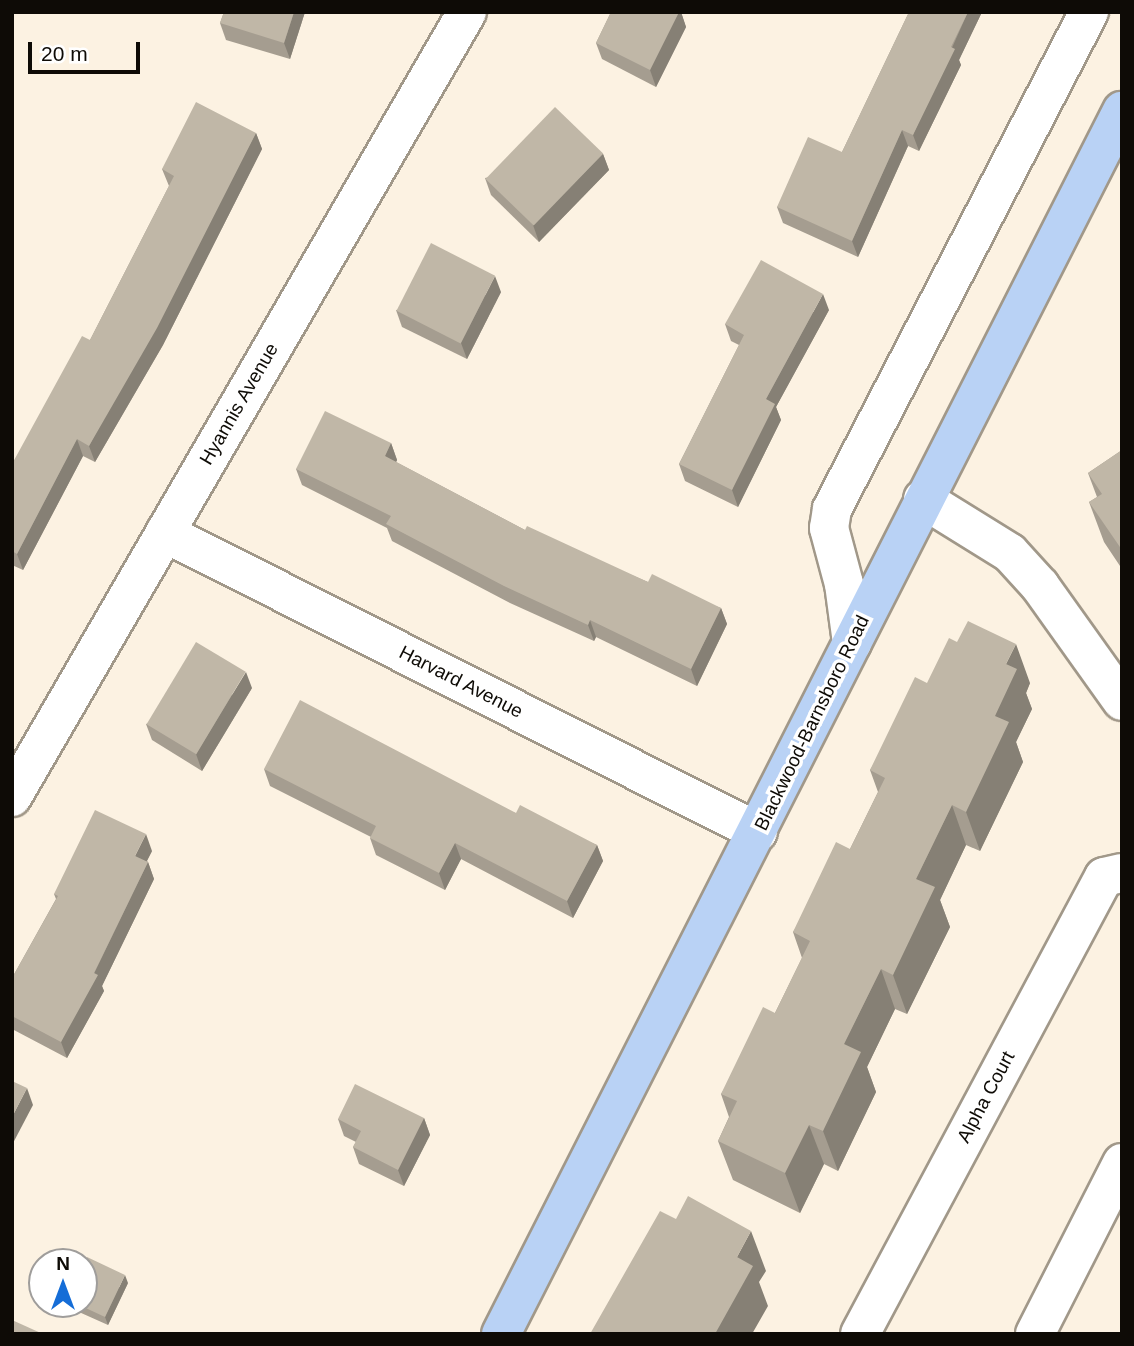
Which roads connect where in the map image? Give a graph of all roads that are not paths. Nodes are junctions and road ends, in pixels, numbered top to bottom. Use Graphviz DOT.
graph roads {
  1 [pos="467,12"];
  2 [pos="1089,12"];
  3 [pos="1122,111"];
  4 [pos="923,499"];
  5 [pos="165,533"];
  6 [pos="852,643"];
  7 [pos="1122,701"];
  8 [pos="12,797"];
  9 [pos="758,832"];
  10 [pos="1122,873"];
  11 [pos="1122,1163"];
  12 [pos="501,1334"];
  13 [pos="860,1334"];
  14 [pos="1035,1334"];
  1 -- 5 [label="street, Hyannis Avenue"];
  2 -- 6 [label="street"];
  3 -- 4 [label="main road, Blackwood-Barnsboro Road"];
  4 -- 6 [label="main road, Blackwood-Barnsboro Road"];
  4 -- 7 [label="street"];
  5 -- 8 [label="street, Hyannis Avenue"];
  5 -- 9 [label="street, Harvard Avenue"];
  6 -- 9 [label="main road, Blackwood-Barnsboro Road"];
  9 -- 12 [label="main road, Blackwood-Barnsboro Road"];
  10 -- 13 [label="street, Alpha Court"];
  11 -- 14 [label="street"];
}
